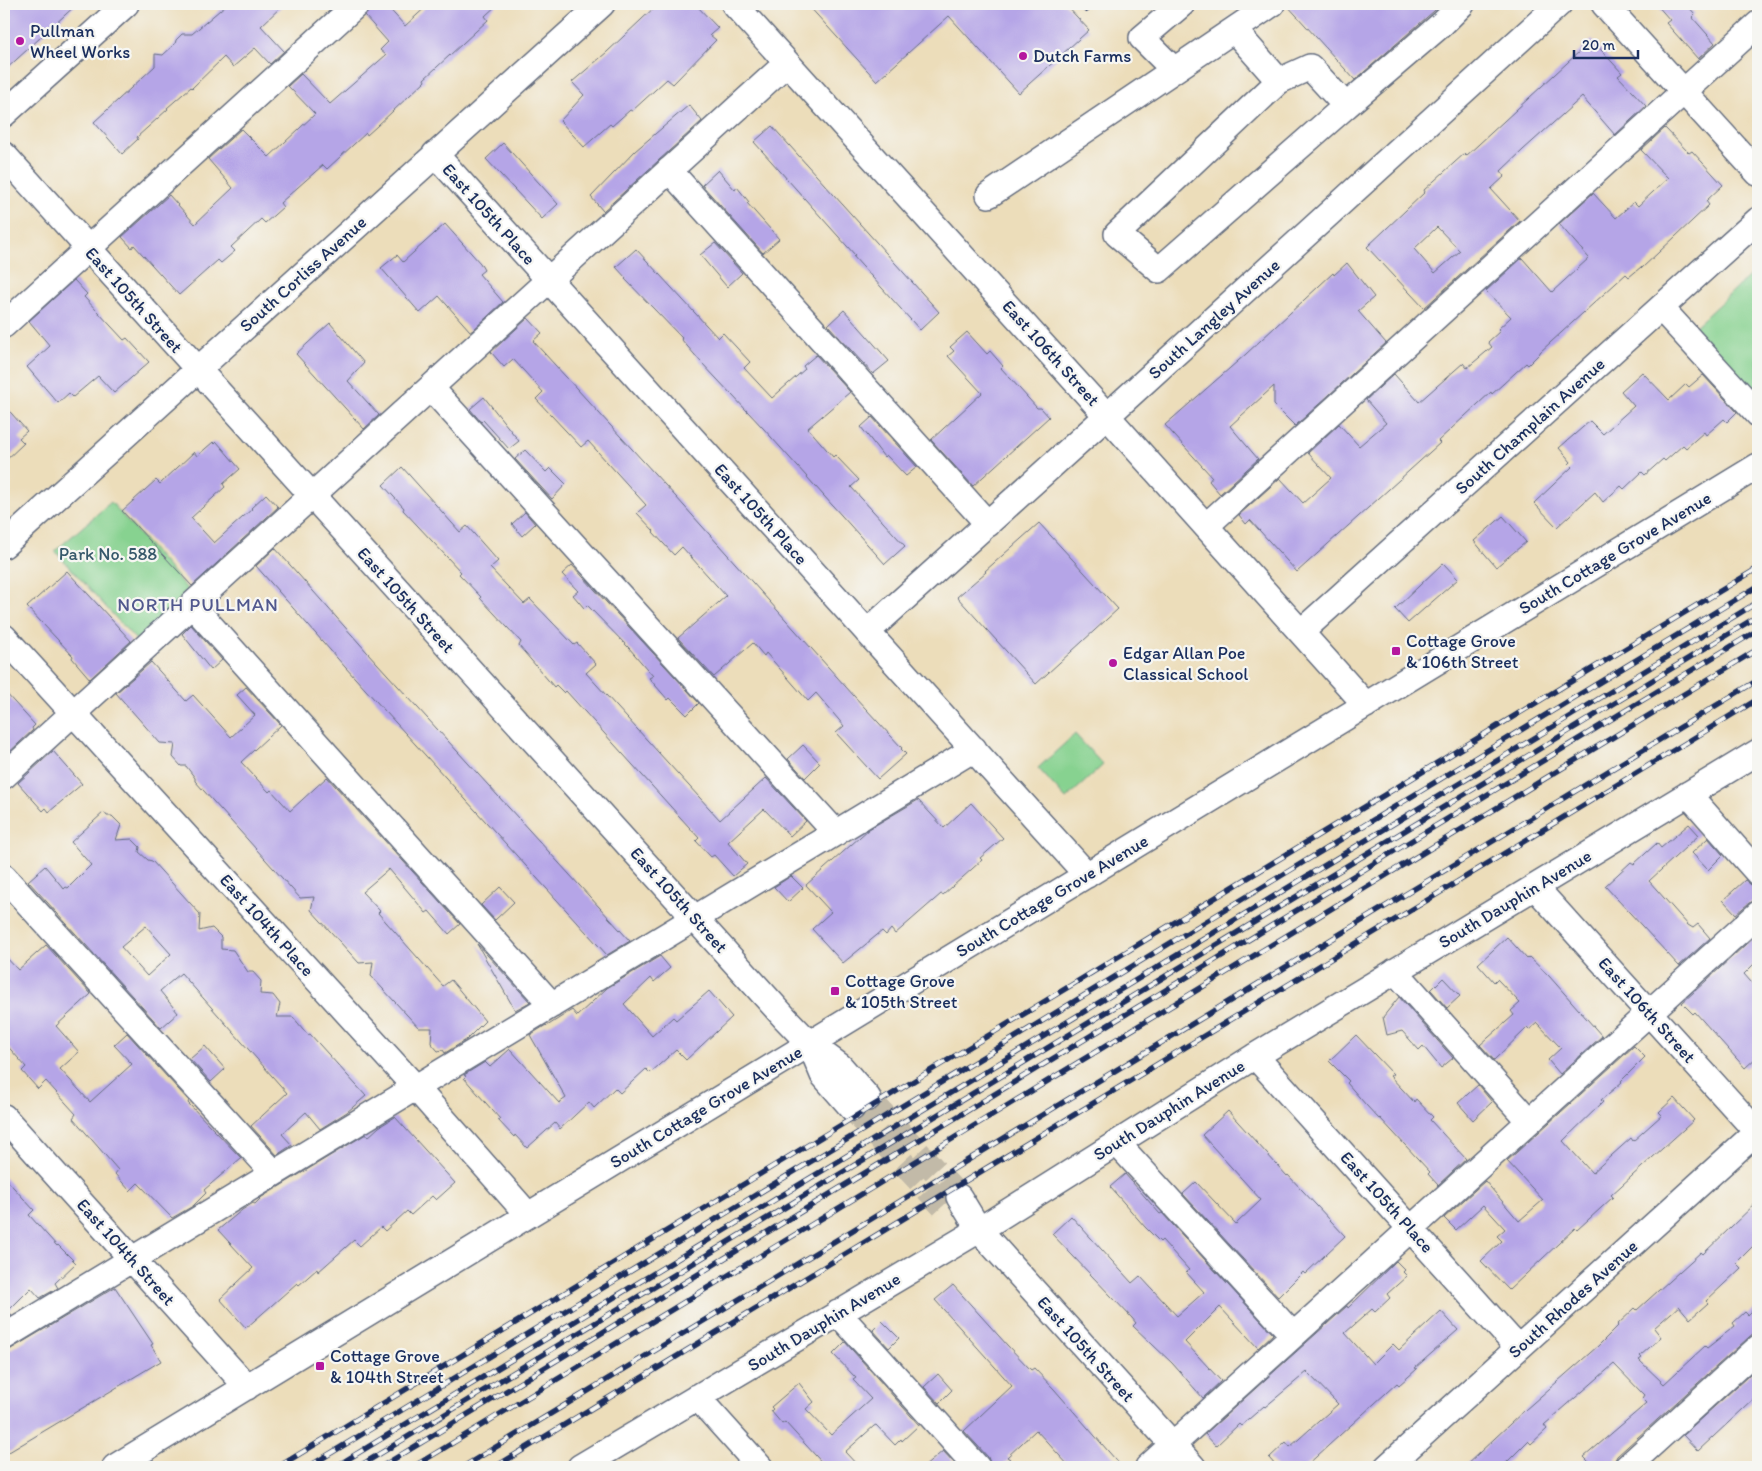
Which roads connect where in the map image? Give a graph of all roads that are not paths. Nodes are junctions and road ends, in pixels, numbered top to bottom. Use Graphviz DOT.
graph roads {
  1 [pos="126,4"];
  2 [pos="357,4"];
  3 [pos="602,4"];
  4 [pos="734,4"];
  5 [pos="1182,4"];
  6 [pos="1272,4"];
  7 [pos="1462,4"];
  8 [pos="1560,4"];
  9 [pos="1604,4"];
  10 [pos="1758,24"];
  11 [pos="1234,30"];
  12 [pos="788,63"];
  13 [pos="1174,70"];
  14 [pos="1279,82"];
  15 [pos="1684,92"];
  16 [pos="1346,106"];
  17 [pos="4,114"];
  18 [pos="435,154"];
  19 [pos="4,156"];
  20 [pos="669,170"];
  21 [pos="1758,174"];
  22 [pos="989,195"];
  23 [pos="1758,220"];
  24 [pos="88,249"];
  25 [pos="549,280"];
  26 [pos="1661,308"];
  27 [pos="4,325"];
  28 [pos="197,370"];
  29 [pos="430,388"];
  30 [pos="1758,414"];
  31 [pos="1108,416"];
  32 [pos="1758,466"];
  33 [pos="311,496"];
  34 [pos="988,524"];
  35 [pos="1206,526"];
  36 [pos="4,545"];
  37 [pos="192,605"];
  38 [pos="868,632"];
  39 [pos="1301,632"];
  40 [pos="4,637"];
  41 [pos="1366,705"];
  42 [pos="73,713"];
  43 [pos="974,749"];
  44 [pos="1758,752"];
  45 [pos="4,776"];
  46 [pos="1688,794"];
  47 [pos="836,833"];
  48 [pos="1758,873"];
  49 [pos="1087,875"];
  50 [pos="4,877"];
  51 [pos="1535,887"];
  52 [pos="1758,914"];
  53 [pos="695,918"];
  54 [pos="1395,971"];
  55 [pos="552,1005"];
  56 [pos="1649,1013"];
  57 [pos="810,1044"];
  58 [pos="1255,1056"];
  59 [pos="416,1088"];
  60 [pos="860,1103"];
  61 [pos="4,1117"];
  62 [pos="1529,1121"];
  63 [pos="1758,1132"];
  64 [pos="1117,1144"];
  65 [pos="274,1173"];
  66 [pos="951,1202"];
  67 [pos="528,1216"];
  68 [pos="1410,1228"];
  69 [pos="979,1230"];
  70 [pos="132,1258"];
  71 [pos="838,1314"];
  72 [pos="1293,1335"];
  73 [pos="4,1337"];
  74 [pos="1518,1348"];
  75 [pos="1758,1348"];
  76 [pos="247,1387"];
  77 [pos="697,1397"];
  78 [pos="1172,1445"];
  79 [pos="114,1467"];
  80 [pos="580,1467"];
  81 [pos="760,1467"];
  82 [pos="977,1467"];
  83 [pos="1148,1467"];
  84 [pos="1193,1467"];
  85 [pos="1387,1467"];
  86 [pos="1626,1467"];
  1 -- 17 [label="street"];
  2 -- 24 [label="street"];
  3 -- 18 [label="street, South Corliss Avenue"];
  4 -- 12 [label="street, East 106th Street"];
  5 -- 13 [label="street"];
  6 -- 11 [label="street"];
  7 -- 16 [label="street"];
  8 -- 31 [label="street, South Langley Avenue"];
  9 -- 15 [label="street"];
  10 -- 15 [label="street"];
  11 -- 13 [label="street"];
  11 -- 14 [label="street"];
  12 -- 20 [label="street"];
  12 -- 31 [label="street, East 106th Street"];
  13 -- 22 [label="street"];
  14 -- 16 [label="street"];
  14 -- 16 [label="street"];
  15 -- 21 [label="street"];
  15 -- 35 [label="street"];
  18 -- 25 [label="street, East 105th Place"];
  18 -- 28 [label="street, South Corliss Avenue"];
  19 -- 24 [label="street, East 105th Street"];
  20 -- 25 [label="street"];
  20 -- 34 [label="street"];
  23 -- 26 [label="street, South Champlain Avenue"];
  24 -- 27 [label="street"];
  24 -- 28 [label="street, East 105th Street"];
  25 -- 29 [label="street"];
  25 -- 38 [label="street, East 105th Place"];
  26 -- 30 [label="street"];
  26 -- 39 [label="street, South Champlain Avenue"];
  28 -- 33 [label="street, East 105th Street"];
  28 -- 36 [label="street, South Corliss Avenue"];
  29 -- 33 [label="street"];
  29 -- 47 [label="street"];
  31 -- 34 [label="street, South Langley Avenue"];
  31 -- 35 [label="street, East 106th Street"];
  32 -- 41 [label="street, South Cottage Grove Avenue"];
  33 -- 37 [label="street"];
  33 -- 53 [label="street, East 105th Street"];
  34 -- 38 [label="street, South Langley Avenue"];
  35 -- 39 [label="street, East 106th Street"];
  37 -- 42 [label="street"];
  37 -- 55 [label="street"];
  38 -- 43 [label="street, East 105th Place"];
  39 -- 41 [label="street, East 106th Street"];
  40 -- 42 [label="street, East 104th Place"];
  41 -- 49 [label="street, South Cottage Grove Avenue"];
  42 -- 45 [label="street"];
  42 -- 59 [label="street, East 104th Place"];
  43 -- 47 [label="street"];
  43 -- 49 [label="street, East 105th Place"];
  44 -- 46 [label="street, South Dauphin Avenue"];
  46 -- 48 [label="street"];
  46 -- 51 [label="street, South Dauphin Avenue"];
  47 -- 53 [label="street"];
  49 -- 57 [label="street, South Cottage Grove Avenue"];
  50 -- 65 [label="street"];
  51 -- 54 [label="street, South Dauphin Avenue"];
  51 -- 56 [label="street, East 106th Street"];
  52 -- 56 [label="street"];
  53 -- 55 [label="street"];
  53 -- 57 [label="street, East 105th Street"];
  54 -- 58 [label="street, South Dauphin Avenue"];
  54 -- 62 [label="street"];
  55 -- 59 [label="street"];
  56 -- 62 [label="street"];
  56 -- 63 [label="street, East 106th Street"];
  57 -- 60 [label="street, East 105th Street"];
  57 -- 67 [label="street, South Cottage Grove Avenue"];
  58 -- 64 [label="street, South Dauphin Avenue"];
  58 -- 68 [label="street, East 105th Place"];
  59 -- 65 [label="street"];
  59 -- 67 [label="street, East 104th Place"];
  61 -- 70 [label="street, East 104th Street"];
  62 -- 68 [label="street"];
  63 -- 74 [label="street, South Rhodes Avenue"];
  64 -- 69 [label="street, South Dauphin Avenue"];
  64 -- 72 [label="street"];
  65 -- 70 [label="street"];
  66 -- 69 [label="street, East 105th Street"];
  67 -- 76 [label="street, South Cottage Grove Avenue"];
  68 -- 72 [label="street"];
  68 -- 74 [label="street, East 105th Place"];
  69 -- 71 [label="street, South Dauphin Avenue"];
  69 -- 78 [label="street, East 105th Street"];
  70 -- 73 [label="street"];
  70 -- 76 [label="street, East 104th Street"];
  71 -- 77 [label="street, South Dauphin Avenue"];
  71 -- 82 [label="street"];
  72 -- 78 [label="street"];
  74 -- 85 [label="street, South Rhodes Avenue"];
  75 -- 86 [label="street"];
  76 -- 79 [label="street, South Cottage Grove Avenue"];
  77 -- 80 [label="street, South Dauphin Avenue"];
  77 -- 81 [label="street"];
  78 -- 83 [label="street"];
  78 -- 84 [label="street, East 105th Street"];
}
